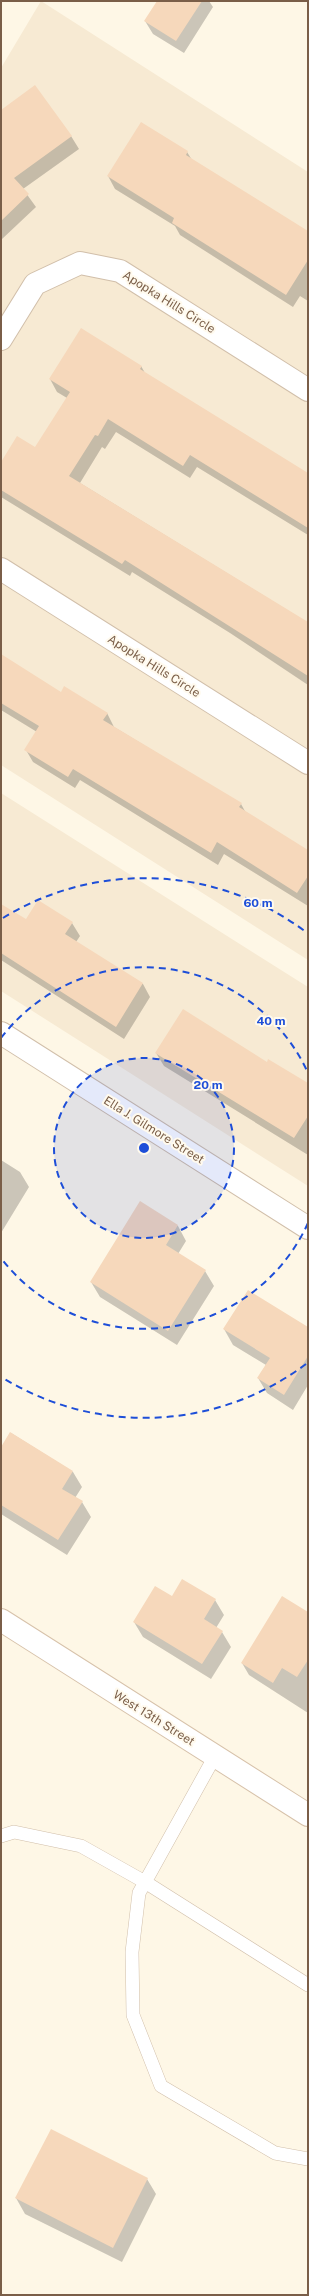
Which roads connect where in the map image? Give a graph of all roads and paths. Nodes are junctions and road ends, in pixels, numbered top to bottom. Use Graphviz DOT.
graph roads {
  1 [pos="1,340"];
  2 [pos="308,390"];
  3 [pos="1,569"];
  4 [pos="308,763"];
  5 [pos="1,1033"];
  6 [pos="308,1228"];
  7 [pos="1,1620"];
  8 [pos="215,1756"];
  9 [pos="308,1815"];
  10 [pos="1,1836"];
  11 [pos="145,1882"];
  12 [pos="308,1985"];
  13 [pos="308,2159"];
  1 -- 2 [label="street, Apopka Hills Circle"];
  3 -- 4 [label="street, Apopka Hills Circle"];
  5 -- 6 [label="street, Ella J. Gilmore Street"];
  7 -- 8 [label="street, West 13th Street"];
  8 -- 9 [label="street, West 13th Street"];
  8 -- 11 [label="lane"];
  10 -- 11 [label="lane"];
  11 -- 12 [label="lane"];
  11 -- 13 [label="lane"];
}
